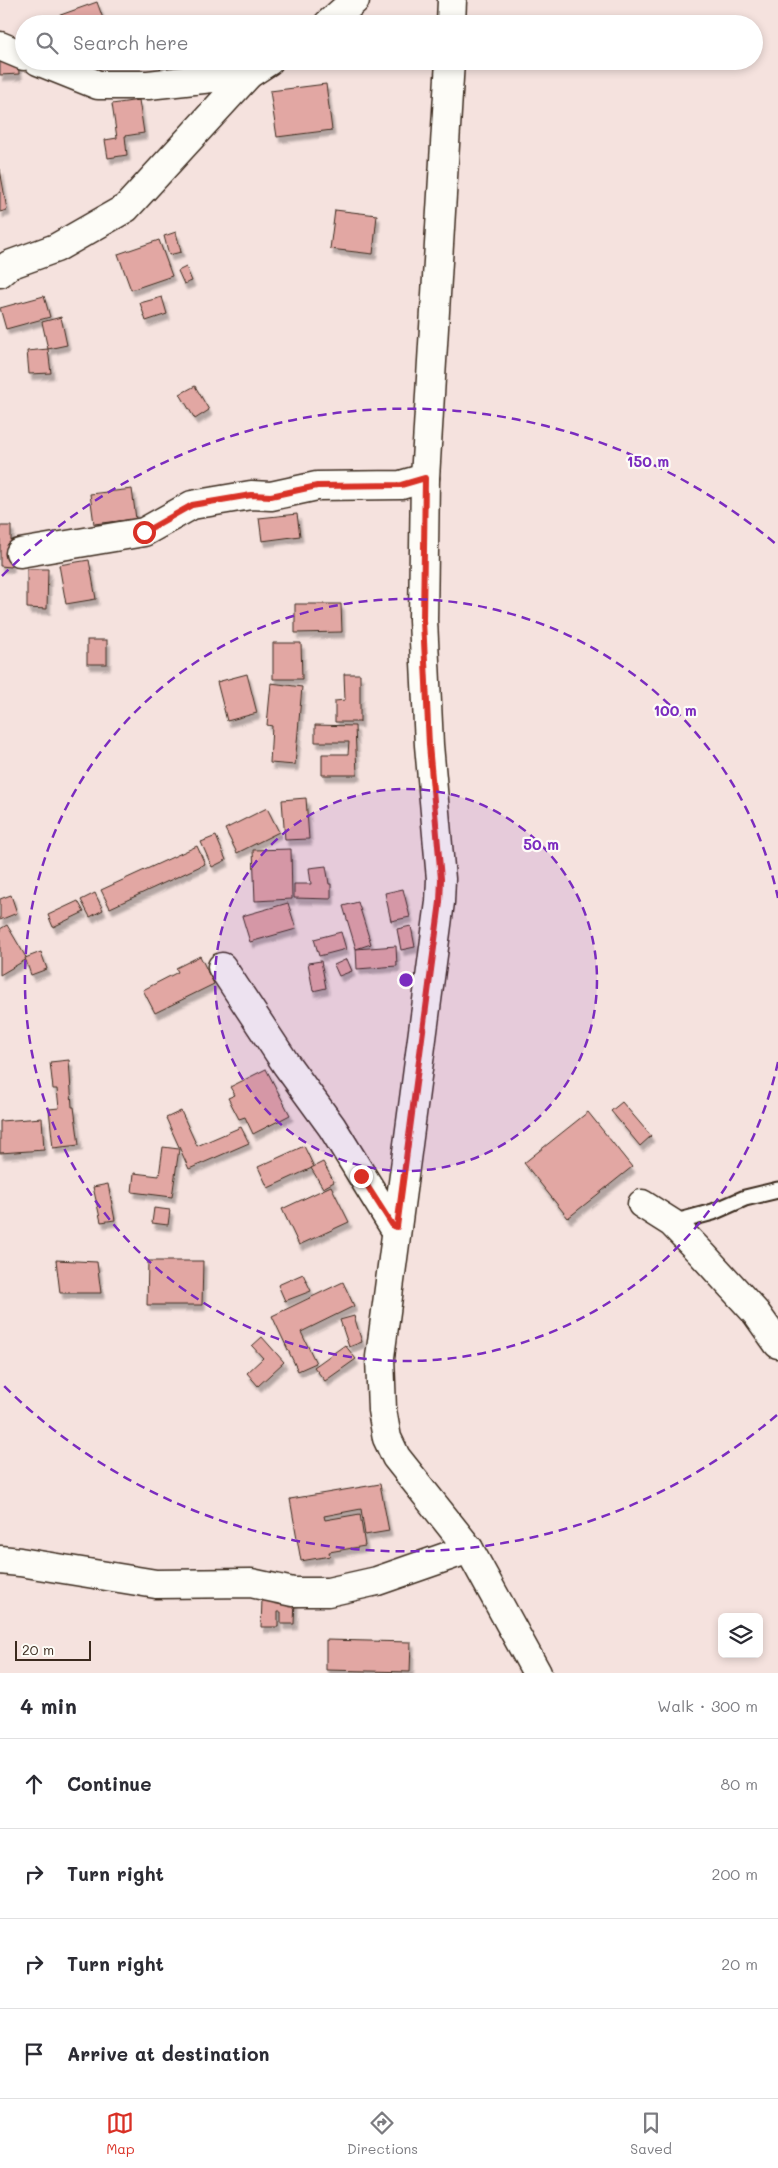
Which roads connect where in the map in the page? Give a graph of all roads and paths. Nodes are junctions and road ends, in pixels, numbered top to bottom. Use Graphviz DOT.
graph roads {
  1 [pos="355,0"];
  2 [pos="452,0"];
  3 [pos="338,15"];
  4 [pos="451,15"];
  5 [pos="0,46"];
  6 [pos="15,52"];
  7 [pos="60,70"];
  8 [pos="241,70"];
  9 [pos="256,70"];
  10 [pos="449,70"];
  11 [pos="0,272"];
  12 [pos="425,478"];
  13 [pos="20,553"];
  14 [pos="222,967"];
  15 [pos="778,1190"];
  16 [pos="642,1204"];
  17 [pos="672,1224"];
  18 [pos="397,1227"];
  19 [pos="778,1344"];
  20 [pos="469,1549"];
  21 [pos="0,1560"];
  22 [pos="537,1673"];
  1 -- 3 [label="street"];
  2 -- 4 [label="street"];
  5 -- 6 [label="street"];
  7 -- 8 [label="street"];
  9 -- 11 [label="street"];
  10 -- 12 [label="street"];
  12 -- 13 [label="street"];
  12 -- 18 [label="street"];
  14 -- 18 [label="street"];
  15 -- 17 [label="lane"];
  16 -- 17 [label="street"];
  17 -- 19 [label="street"];
  18 -- 20 [label="street"];
  20 -- 21 [label="street"];
  20 -- 22 [label="street"];
}
